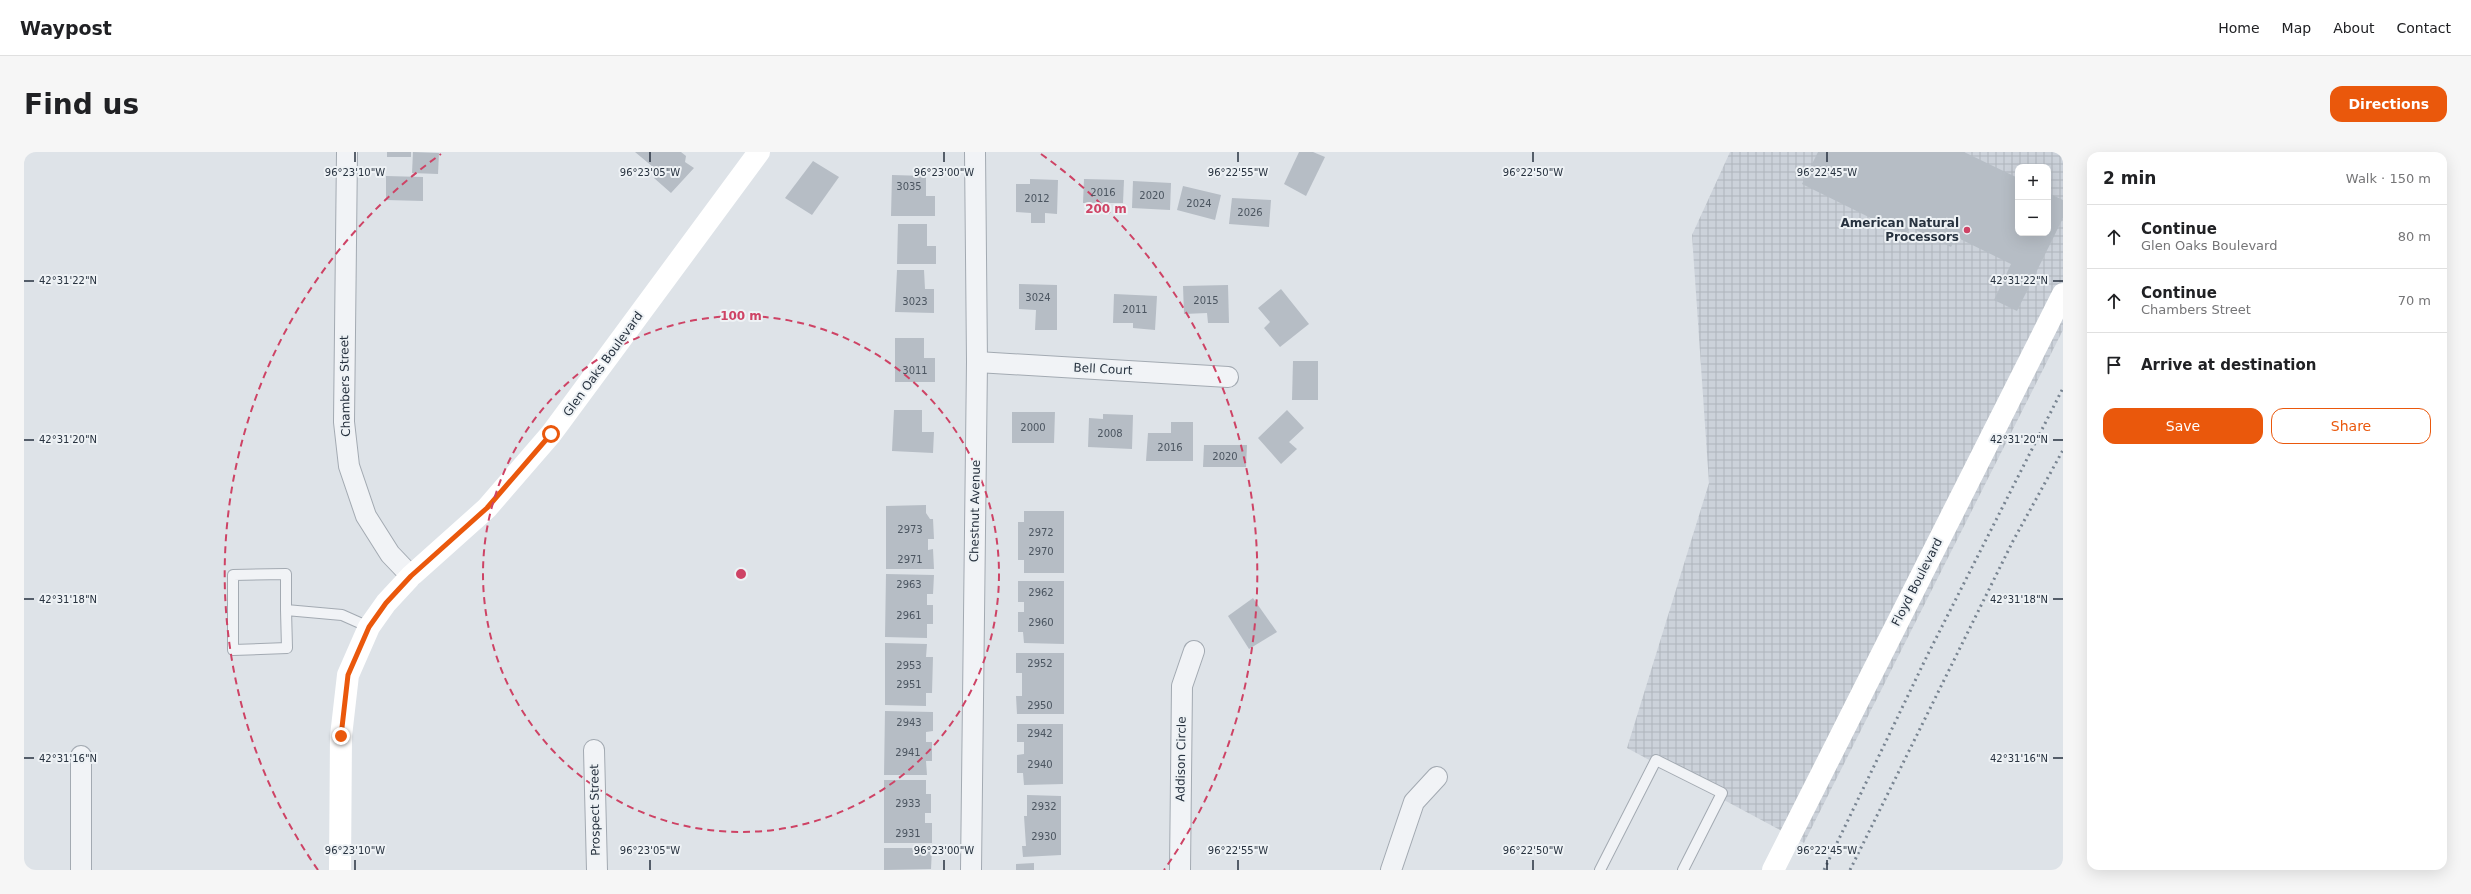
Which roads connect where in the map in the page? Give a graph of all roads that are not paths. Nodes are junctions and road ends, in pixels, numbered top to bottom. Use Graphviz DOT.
graph roads {
  1 [pos="347,152"];
  2 [pos="759,152"];
  3 [pos="976,152"];
  4 [pos="2063,294"];
  5 [pos="978,362"];
  6 [pos="1228,377"];
  7 [pos="411,576"];
  8 [pos="286,610"];
  9 [pos="369,627"];
  10 [pos="1194,651"];
  11 [pos="594,750"];
  12 [pos="81,756"];
  13 [pos="1437,777"];
  14 [pos="80,870"];
  15 [pos="340,870"];
  16 [pos="597,870"];
  17 [pos="971,870"];
  18 [pos="1180,870"];
  19 [pos="1391,870"];
  20 [pos="1600,870"];
  21 [pos="1683,870"];
  22 [pos="1773,870"];
  1 -- 7 [label="street, Chambers Street"];
  2 -- 7 [label="main road, Glen Oaks Boulevard"];
  3 -- 5 [label="street, Chestnut Avenue"];
  4 -- 22 [label="main road, Floyd Boulevard"];
  5 -- 6 [label="street, Bell Court"];
  5 -- 17 [label="street, Chestnut Avenue"];
  7 -- 9 [label="main road"];
  8 -- 8 [label="lane"];
  8 -- 9 [label="lane"];
  9 -- 15 [label="main road"];
  10 -- 18 [label="street, Addison Circle"];
  11 -- 16 [label="street, Prospect Street"];
  12 -- 14 [label="street"];
  13 -- 19 [label="street"];
  20 -- 21 [label="lane"];
}
